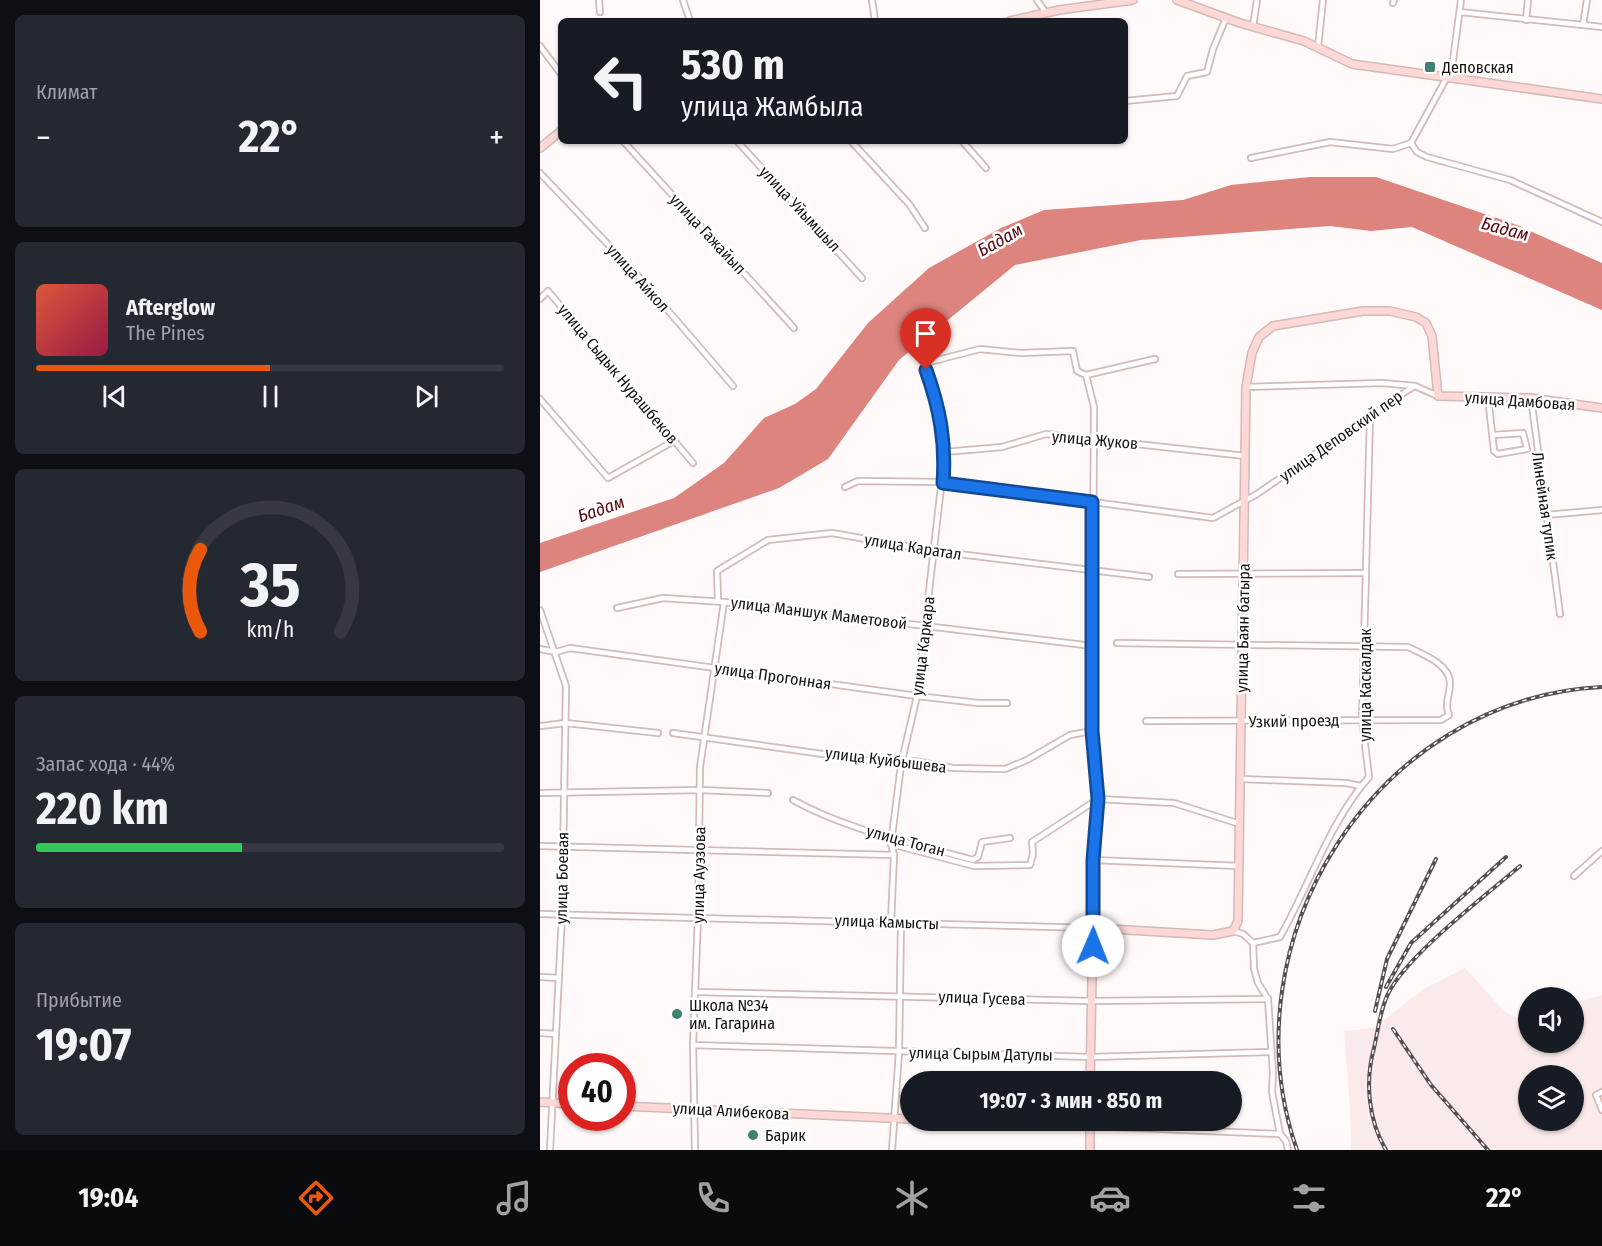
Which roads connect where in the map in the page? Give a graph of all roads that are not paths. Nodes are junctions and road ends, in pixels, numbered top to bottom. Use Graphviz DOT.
graph roads {
  1 [pos="599,0"];
  2 [pos="683,0"];
  3 [pos="872,0"];
  4 [pos="1038,0"];
  5 [pos="1128,0"];
  6 [pos="1133,0"];
  7 [pos="1177,0"];
  8 [pos="1257,0"];
  9 [pos="1323,0"];
  10 [pos="1461,0"];
  11 [pos="1528,0"];
  12 [pos="1587,0"];
  13 [pos="600,12"];
  14 [pos="1460,12"];
  15 [pos="1046,13"];
  16 [pos="689,18"];
  17 [pos="875,18"];
  18 [pos="1024,18"];
  19 [pos="1226,18"];
  20 [pos="1526,20"];
  21 [pos="1583,25"];
  22 [pos="1253,27"];
  23 [pos="1602,27"];
  24 [pos="540,46"];
  25 [pos="1318,47"];
  26 [pos="558,70"];
  27 [pos="1448,76"];
  28 [pos="1602,99"];
  29 [pos="1128,101"];
  30 [pos="558,133"];
  31 [pos="1411,143"];
  32 [pos="626,144"];
  33 [pos="740,144"];
  34 [pos="854,144"];
  35 [pos="965,144"];
  36 [pos="540,148"];
  37 [pos="1251,158"];
  38 [pos="986,168"];
  39 [pos="540,173"];
  40 [pos="1602,222"];
  41 [pos="925,228"];
  42 [pos="862,278"];
  43 [pos="541,296"];
  44 [pos="794,328"];
  45 [pos="1155,359"];
  46 [pos="1086,375"];
  47 [pos="733,386"];
  48 [pos="1415,386"];
  49 [pos="1246,387"];
  50 [pos="1438,396"];
  51 [pos="1488,397"];
  52 [pos="1531,398"];
  53 [pos="540,399"];
  54 [pos="1602,408"];
  55 [pos="1370,417"];
  56 [pos="1493,435"];
  57 [pos="1094,438"];
  58 [pos="674,441"];
  59 [pos="945,452"];
  60 [pos="1245,456"];
  61 [pos="693,463"];
  62 [pos="943,483"];
  63 [pos="846,487"];
  64 [pos="1245,500"];
  65 [pos="1092,502"];
  66 [pos="1602,510"];
  67 [pos="1546,515"];
  68 [pos="934,551"];
  69 [pos="1093,572"];
  70 [pos="1365,573"];
  71 [pos="1178,574"];
  72 [pos="1244,574"];
  73 [pos="1149,577"];
  74 [pos="721,602"];
  75 [pos="617,608"];
  76 [pos="540,610"];
  77 [pos="1560,614"];
  78 [pos="925,625"];
  79 [pos="1117,643"];
  80 [pos="1093,645"];
  81 [pos="1244,646"];
  82 [pos="1364,647"];
  83 [pos="540,650"];
  84 [pos="556,652"];
  85 [pos="716,668"];
  86 [pos="917,696"];
  87 [pos="1007,703"];
  88 [pos="1362,720"];
  89 [pos="1146,721"];
  90 [pos="1241,721"];
  91 [pos="566,723"];
  92 [pos="540,726"];
  93 [pos="1092,731"];
  94 [pos="658,732"];
  95 [pos="673,733"];
  96 [pos="704,735"];
  97 [pos="901,765"];
  98 [pos="1240,779"];
  99 [pos="1360,786"];
  100 [pos="700,790"];
  101 [pos="564,791"];
  102 [pos="540,793"];
  103 [pos="768,793"];
  104 [pos="1098,799"];
  105 [pos="794,800"];
  106 [pos="1240,824"];
  107 [pos="892,837"];
  108 [pos="1010,838"];
  109 [pos="891,844"];
  110 [pos="540,846"];
  111 [pos="563,846"];
  112 [pos="699,848"];
  113 [pos="1602,851"];
  114 [pos="894,855"];
  115 [pos="1093,860"];
  116 [pos="1239,866"];
  117 [pos="1574,876"];
  118 [pos="540,914"];
  119 [pos="562,915"];
  120 [pos="698,916"];
  121 [pos="891,922"];
  122 [pos="901,922"];
  123 [pos="1094,928"];
  124 [pos="1233,931"];
  125 [pos="1252,943"];
  126 [pos="540,977"];
  127 [pos="559,978"];
  128 [pos="695,992"];
  129 [pos="900,995"];
  130 [pos="1268,999"];
  131 [pos="1091,1001"];
  132 [pos="540,1033"];
  133 [pos="556,1034"];
  134 [pos="693,1045"];
  135 [pos="899,1052"];
  136 [pos="1270,1052"];
  137 [pos="1090,1057"];
  138 [pos="1090,1071"];
  139 [pos="1602,1092"];
  140 [pos="540,1102"];
  141 [pos="553,1104"];
  142 [pos="558,1104"];
  143 [pos="636,1107"];
  144 [pos="1602,1110"];
  145 [pos="693,1111"];
  146 [pos="895,1118"];
  147 [pos="900,1118"];
  148 [pos="1090,1131"];
  149 [pos="1228,1131"];
  150 [pos="1280,1134"];
  151 [pos="550,1150"];
  152 [pos="694,1150"];
  153 [pos="892,1150"];
  154 [pos="1090,1150"];
  155 [pos="1288,1150"];
  1 -- 13 [label="street"];
  2 -- 16 [label="street"];
  3 -- 17 [label="street"];
  4 -- 15 [label="street"];
  5 -- 6 [label="street"];
  5 -- 15 [label="street"];
  7 -- 19 [label="street"];
  8 -- 22 [label="street"];
  9 -- 25 [label="street"];
  10 -- 14 [label="street"];
  11 -- 20 [label="street"];
  12 -- 21 [label="street"];
  14 -- 20 [label="street"];
  14 -- 27 [label="street"];
  15 -- 18 [label="street"];
  19 -- 22 [label="street"];
  19 -- 29 [label="street"];
  20 -- 21 [label="street"];
  21 -- 23 [label="street"];
  22 -- 25 [label="street"];
  24 -- 26 [label="street"];
  25 -- 27 [label="street"];
  27 -- 28 [label="street"];
  27 -- 31 [label="street"];
  30 -- 36 [label="street"];
  31 -- 37 [label="street"];
  31 -- 40 [label="street"];
  32 -- 44 [label="street, улица Гажайып"];
  33 -- 42 [label="street, улица Уйымшыл"];
  34 -- 41 [label="street"];
  35 -- 38 [label="street"];
  39 -- 47 [label="street, улица Айкол"];
  43 -- 58 [label="street, улица Сыдык Нурашбеков"];
  45 -- 46 [label="street"];
  46 -- 57 [label="street"];
  46 -- 59 [label="street, улица Каркара"];
  48 -- 49 [label="street"];
  48 -- 50 [label="street, улица Деповский пер"];
  48 -- 55 [label="street, улица Деповский пер"];
  49 -- 50 [label="street, улица Баян батыра"];
  49 -- 60 [label="street, улица Баян батыра"];
  50 -- 51 [label="street, улица Дамбовая"];
  51 -- 52 [label="street, улица Дамбовая"];
  51 -- 56 [label="street"];
  52 -- 54 [label="street, улица Дамбовая"];
  52 -- 67 [label="street, Линейная тупик"];
  53 -- 58 [label="street"];
  55 -- 64 [label="street, улица Деповский пер"];
  55 -- 70 [label="street, улица Каскалдак"];
  56 -- 56 [label="street"];
  57 -- 59 [label="street, улица Жуков"];
  57 -- 60 [label="street, улица Жуков"];
  57 -- 65 [label="street"];
  58 -- 61 [label="street, улица Сыдык Нурашбеков"];
  59 -- 62 [label="street, улица Каркара"];
  60 -- 64 [label="street, улица Баян батыра"];
  62 -- 63 [label="street, улица Деповский пер"];
  62 -- 65 [label="street, улица Деповский пер"];
  62 -- 68 [label="street, улица Каркара"];
  64 -- 65 [label="street, улица Деповский пер"];
  64 -- 72 [label="street, улица Баян батыра"];
  65 -- 69 [label="street"];
  66 -- 67 [label="street"];
  67 -- 77 [label="street, Линейная тупик"];
  68 -- 69 [label="street, улица Каратал"];
  68 -- 74 [label="street, улица Каратал"];
  68 -- 78 [label="street, улица Каркара"];
  69 -- 73 [label="street, улица Каратал"];
  69 -- 80 [label="street"];
  70 -- 72 [label="street"];
  70 -- 82 [label="street, улица Каскалдак"];
  71 -- 72 [label="street"];
  72 -- 81 [label="street, улица Баян батыра"];
  74 -- 75 [label="street, улица Маншук Маметовой"];
  74 -- 78 [label="street, улица Маншук Маметовой"];
  74 -- 85 [label="street, улица Ауэзова"];
  76 -- 84 [label="street, улица Боевая"];
  78 -- 80 [label="street, улица Маншук Маметовой"];
  78 -- 86 [label="street, улица Каркара"];
  79 -- 81 [label="street"];
  80 -- 93 [label="street"];
  81 -- 82 [label="street"];
  81 -- 90 [label="street, улица Баян батыра"];
  82 -- 88 [label="street, улица Каскалдак"];
  82 -- 88 [label="street, Узкий проезд"];
  83 -- 84 [label="street, улица Прогонная"];
  84 -- 85 [label="street, улица Прогонная"];
  84 -- 91 [label="street, улица Боевая"];
  85 -- 86 [label="street, улица Прогонная"];
  85 -- 96 [label="street, улица Ауэзова"];
  86 -- 87 [label="street, улица Прогонная"];
  86 -- 97 [label="street, улица Каркара"];
  88 -- 90 [label="street, Узкий проезд"];
  88 -- 99 [label="street, улица Каскалдак"];
  89 -- 90 [label="street, Узкий проезд"];
  90 -- 98 [label="street, улица Баян батыра"];
  91 -- 92 [label="street"];
  91 -- 94 [label="street"];
  91 -- 101 [label="street, улица Боевая"];
  93 -- 97 [label="street, улица Куйбышева"];
  93 -- 104 [label="street"];
  95 -- 96 [label="street, улица Куйбышева"];
  96 -- 97 [label="street, улица Куйбышева"];
  96 -- 100 [label="street, улица Ауэзова"];
  97 -- 107 [label="street, улица Каркара"];
  98 -- 99 [label="street"];
  98 -- 106 [label="street, улица Баян батыра"];
  99 -- 125 [label="street, улица Каскалдак"];
  100 -- 101 [label="street"];
  100 -- 103 [label="street"];
  100 -- 112 [label="street, улица Ауэзова"];
  101 -- 102 [label="street"];
  101 -- 111 [label="street, улица Боевая"];
  104 -- 106 [label="street"];
  104 -- 109 [label="street"];
  104 -- 115 [label="street"];
  105 -- 107 [label="street, улица Тоган"];
  106 -- 116 [label="street, улица Баян батыра"];
  107 -- 108 [label="street, улица Тоган"];
  107 -- 109 [label="street, улица Каркара"];
  109 -- 114 [label="street, улица Каркара"];
  110 -- 111 [label="street"];
  111 -- 112 [label="street"];
  111 -- 119 [label="street, улица Боевая"];
  112 -- 114 [label="street"];
  112 -- 120 [label="street, улица Ауэзова"];
  113 -- 117 [label="street"];
  114 -- 121 [label="street, улица Каркара"];
  115 -- 116 [label="street"];
  115 -- 123 [label="street"];
  116 -- 124 [label="street, улица Баян батыра"];
  118 -- 119 [label="street, улица Камысты"];
  119 -- 120 [label="street, улица Камысты"];
  119 -- 127 [label="street, улица Боевая"];
  120 -- 121 [label="street, улица Камысты"];
  120 -- 128 [label="street, улица Ауэзова"];
  121 -- 122 [label="street, улица Камысты"];
  122 -- 123 [label="street, улица Камысты"];
  122 -- 129 [label="street"];
  123 -- 124 [label="street, улица Камысты"];
  123 -- 131 [label="street"];
  124 -- 125 [label="street"];
  125 -- 130 [label="street"];
  126 -- 127 [label="street"];
  127 -- 133 [label="street, улица Боевая"];
  128 -- 129 [label="street, улица Гусева"];
  128 -- 134 [label="street, улица Ауэзова"];
  129 -- 131 [label="street, улица Гусева"];
  129 -- 135 [label="street"];
  130 -- 131 [label="street, улица Гусева"];
  130 -- 136 [label="street"];
  131 -- 137 [label="street"];
  132 -- 133 [label="street"];
  133 -- 141 [label="street, улица Боевая"];
  134 -- 135 [label="street, улица Сырым Датулы"];
  134 -- 145 [label="street, улица Ауэзова"];
  135 -- 137 [label="street, улица Сырым Датулы"];
  135 -- 146 [label="street"];
  136 -- 137 [label="street, улица Сырым Датулы"];
  136 -- 150 [label="street"];
  137 -- 138 [label="street"];
  139 -- 144 [label="street"];
  140 -- 141 [label="street"];
  141 -- 142 [label="street"];
  141 -- 151 [label="street, улица Боевая"];
  143 -- 145 [label="street, улица Алибекова"];
  145 -- 146 [label="street, улица Алибекова"];
  145 -- 152 [label="street, улица Ауэзова"];
  146 -- 147 [label="street, улица Алибекова"];
  146 -- 153 [label="street"];
  148 -- 154 [label="street"];
  149 -- 150 [label="street"];
  150 -- 155 [label="street"];
}
